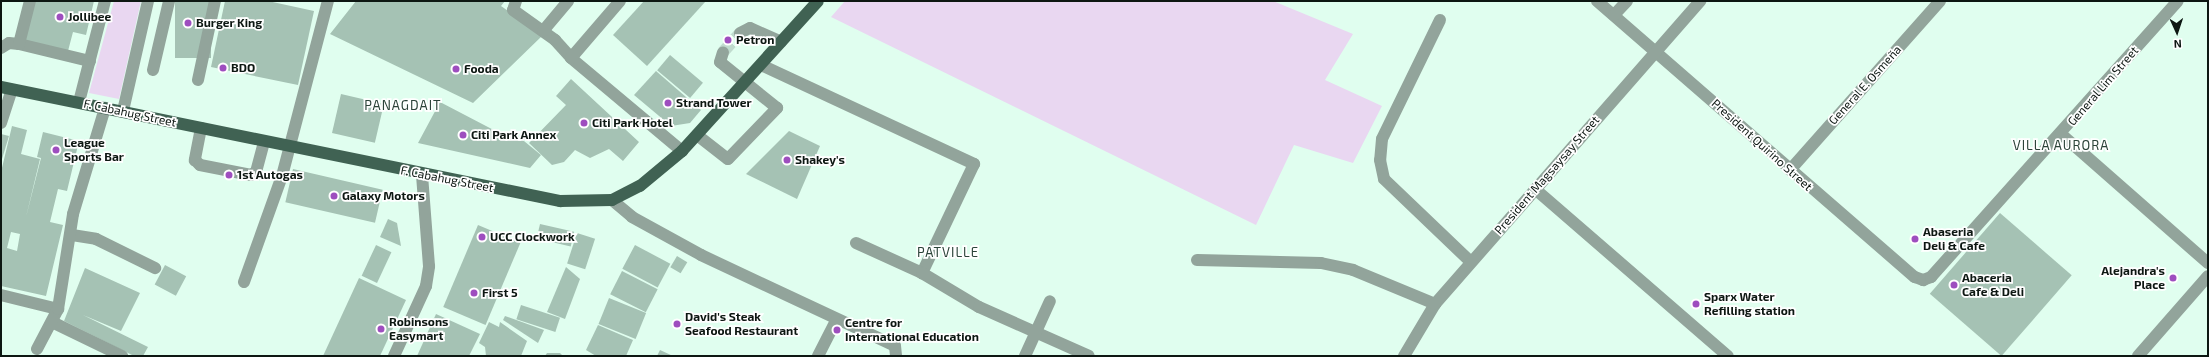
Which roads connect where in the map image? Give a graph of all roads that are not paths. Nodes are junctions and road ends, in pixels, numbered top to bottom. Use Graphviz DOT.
graph roads {
  1 [pos="30,1"];
  2 [pos="104,1"];
  3 [pos="148,1"];
  4 [pos="169,1"];
  5 [pos="215,1"];
  6 [pos="328,1"];
  7 [pos="516,1"];
  8 [pos="568,1"];
  9 [pos="620,1"];
  10 [pos="818,1"];
  11 [pos="1597,1"];
  12 [pos="1627,1"];
  13 [pos="1700,1"];
  14 [pos="1940,1"];
  15 [pos="2178,1"];
  16 [pos="1614,15"];
  17 [pos="1440,20"];
  18 [pos="543,31"];
  19 [pos="740,32"];
  20 [pos="781,42"];
  21 [pos="19,44"];
  22 [pos="1,48"];
  23 [pos="1656,50"];
  24 [pos="723,52"];
  25 [pos="571,58"];
  26 [pos="90,61"];
  27 [pos="761,65"];
  28 [pos="153,70"];
  29 [pos="198,80"];
  30 [pos="746,82"];
  31 [pos="7,88"];
  32 [pos="79,102"];
  33 [pos="105,108"];
  34 [pos="123,111"];
  35 [pos="1,123"];
  36 [pos="201,128"];
  37 [pos="2061,134"];
  38 [pos="697,135"];
  39 [pos="264,142"];
  40 [pos="290,147"];
  41 [pos="682,151"];
  42 [pos="1790,170"];
  43 [pos="422,174"];
  44 [pos="1535,189"];
  45 [pos="612,200"];
  46 [pos="72,235"];
  47 [pos="856,243"];
  48 [pos="1197,260"];
  49 [pos="1471,262"];
  50 [pos="2208,263"];
  51 [pos="155,268"];
  52 [pos="922,273"];
  53 [pos="2208,276"];
  54 [pos="1930,277"];
  55 [pos="244,282"];
  56 [pos="1,295"];
  57 [pos="1050,301"];
  58 [pos="1434,304"];
  59 [pos="58,309"];
  60 [pos="836,321"];
  61 [pos="52,322"];
  62 [pos="1036,334"];
  63 [pos="37,349"];
  64 [pos="122,356"];
  65 [pos="394,356"];
  66 [pos="818,356"];
  67 [pos="896,356"];
  68 [pos="1025,356"];
  69 [pos="1089,356"];
  70 [pos="1404,356"];
  71 [pos="1728,356"];
  72 [pos="2138,356"];
  1 -- 21 [label="street"];
  2 -- 26 [label="street"];
  3 -- 34 [label="street"];
  4 -- 28 [label="street"];
  5 -- 29 [label="street"];
  6 -- 40 [label="street"];
  7 -- 18 [label="street"];
  8 -- 18 [label="street"];
  9 -- 25 [label="street"];
  10 -- 20 [label="main road, F. Cabahug Street"];
  11 -- 16 [label="street, President Quirino Street"];
  12 -- 16 [label="street"];
  13 -- 23 [label="street, President Magsaysay Street"];
  14 -- 42 [label="street, General E. Osmeña"];
  15 -- 37 [label="street, General Lim Street"];
  16 -- 23 [label="street, President Quirino Street"];
  17 -- 49 [label="street"];
  18 -- 25 [label="street"];
  19 -- 20 [label="street"];
  20 -- 27 [label="main road, F. Cabahug Street"];
  21 -- 22 [label="street"];
  21 -- 26 [label="street"];
  23 -- 42 [label="street, President Quirino Street"];
  23 -- 44 [label="street, President Magsaysay Street"];
  24 -- 30 [label="street"];
  25 -- 41 [label="street"];
  26 -- 32 [label="street"];
  27 -- 30 [label="main road, F. Cabahug Street"];
  27 -- 52 [label="street"];
  30 -- 38 [label="main road, F. Cabahug Street"];
  30 -- 38 [label="street"];
  31 -- 32 [label="main road, F. Cabahug Street"];
  31 -- 35 [label="street"];
  32 -- 33 [label="main road, F. Cabahug Street"];
  33 -- 34 [label="main road, F. Cabahug Street"];
  33 -- 46 [label="street"];
  34 -- 36 [label="main road, F. Cabahug Street"];
  36 -- 39 [label="main road, F. Cabahug Street"];
  36 -- 39 [label="street"];
  37 -- 50 [label="street"];
  37 -- 54 [label="street, General Lim Street"];
  38 -- 41 [label="main road, F. Cabahug Street"];
  39 -- 40 [label="main road, F. Cabahug Street"];
  40 -- 43 [label="main road, F. Cabahug Street"];
  40 -- 55 [label="street"];
  41 -- 45 [label="main road, F. Cabahug Street"];
  42 -- 54 [label="street, President Quirino Street"];
  43 -- 45 [label="main road, F. Cabahug Street"];
  43 -- 65 [label="street"];
  44 -- 49 [label="street, President Magsaysay Street"];
  44 -- 71 [label="street"];
  45 -- 60 [label="street"];
  46 -- 51 [label="street"];
  46 -- 59 [label="street"];
  47 -- 52 [label="street"];
  48 -- 58 [label="street"];
  49 -- 58 [label="street, President Magsaysay Street"];
  52 -- 62 [label="street"];
  53 -- 72 [label="street"];
  56 -- 59 [label="street"];
  57 -- 62 [label="street"];
  58 -- 70 [label="street, President Magsaysay Street"];
  59 -- 61 [label="street"];
  60 -- 66 [label="street"];
  60 -- 67 [label="street"];
  61 -- 63 [label="street"];
  61 -- 64 [label="street"];
  62 -- 68 [label="street"];
  62 -- 69 [label="street"];
}
